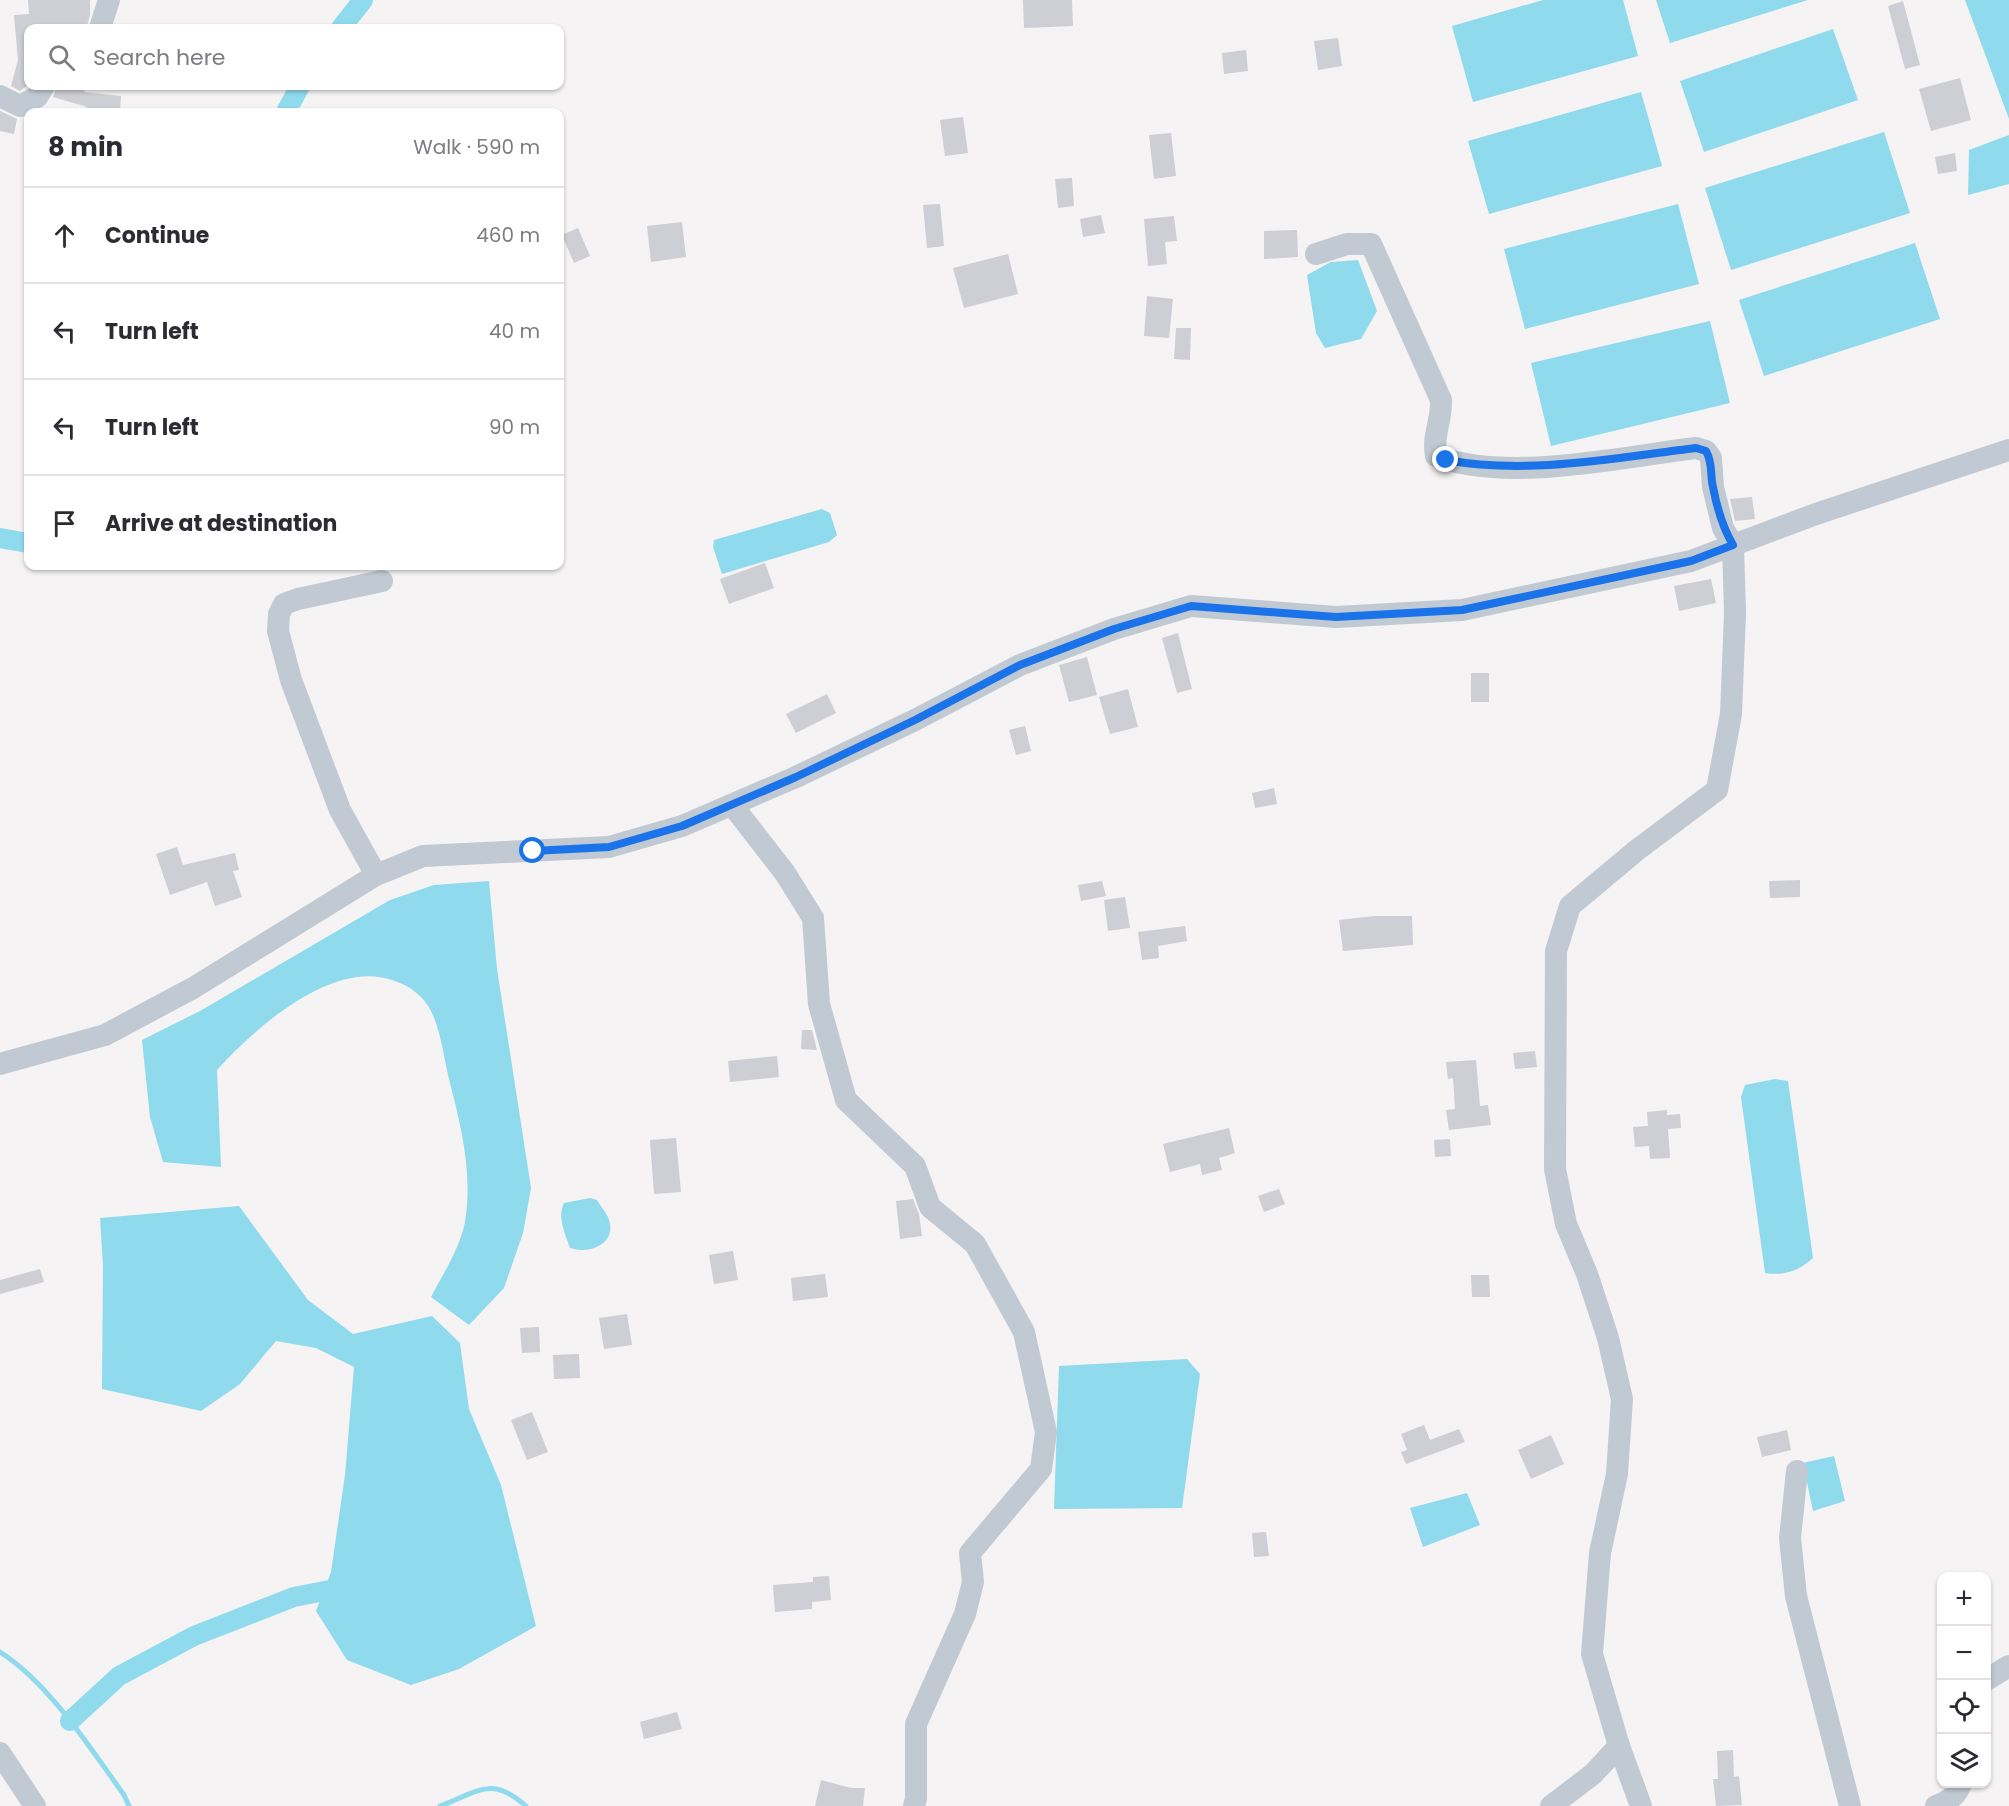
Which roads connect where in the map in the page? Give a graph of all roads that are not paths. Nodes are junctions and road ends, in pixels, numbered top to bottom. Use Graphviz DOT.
graph roads {
  1 [pos="109,0"];
  2 [pos="101,24"];
  3 [pos="41,90"];
  4 [pos="0,96"];
  5 [pos="1316,254"];
  6 [pos="2009,450"];
  7 [pos="1733,545"];
  8 [pos="382,581"];
  9 [pos="733,806"];
  10 [pos="376,875"];
  11 [pos="0,1064"];
  12 [pos="1797,1471"];
  13 [pos="2009,1666"];
  14 [pos="1991,1677"];
  15 [pos="1619,1746"];
  16 [pos="0,1753"];
  17 [pos="1960,1788"];
  18 [pos="35,1806"];
  19 [pos="914,1806"];
  20 [pos="1551,1806"];
  21 [pos="1641,1806"];
  22 [pos="1850,1806"];
  23 [pos="1936,1806"];
  1 -- 2 [label="street"];
  3 -- 4 [label="street"];
  5 -- 7 [label="street"];
  6 -- 7 [label="street"];
  7 -- 9 [label="street"];
  7 -- 15 [label="street"];
  8 -- 10 [label="street"];
  9 -- 10 [label="street"];
  9 -- 19 [label="street"];
  10 -- 11 [label="street"];
  12 -- 22 [label="street"];
  13 -- 14 [label="street"];
  15 -- 20 [label="street"];
  15 -- 21 [label="street"];
  16 -- 18 [label="street"];
  17 -- 23 [label="street"];
}
